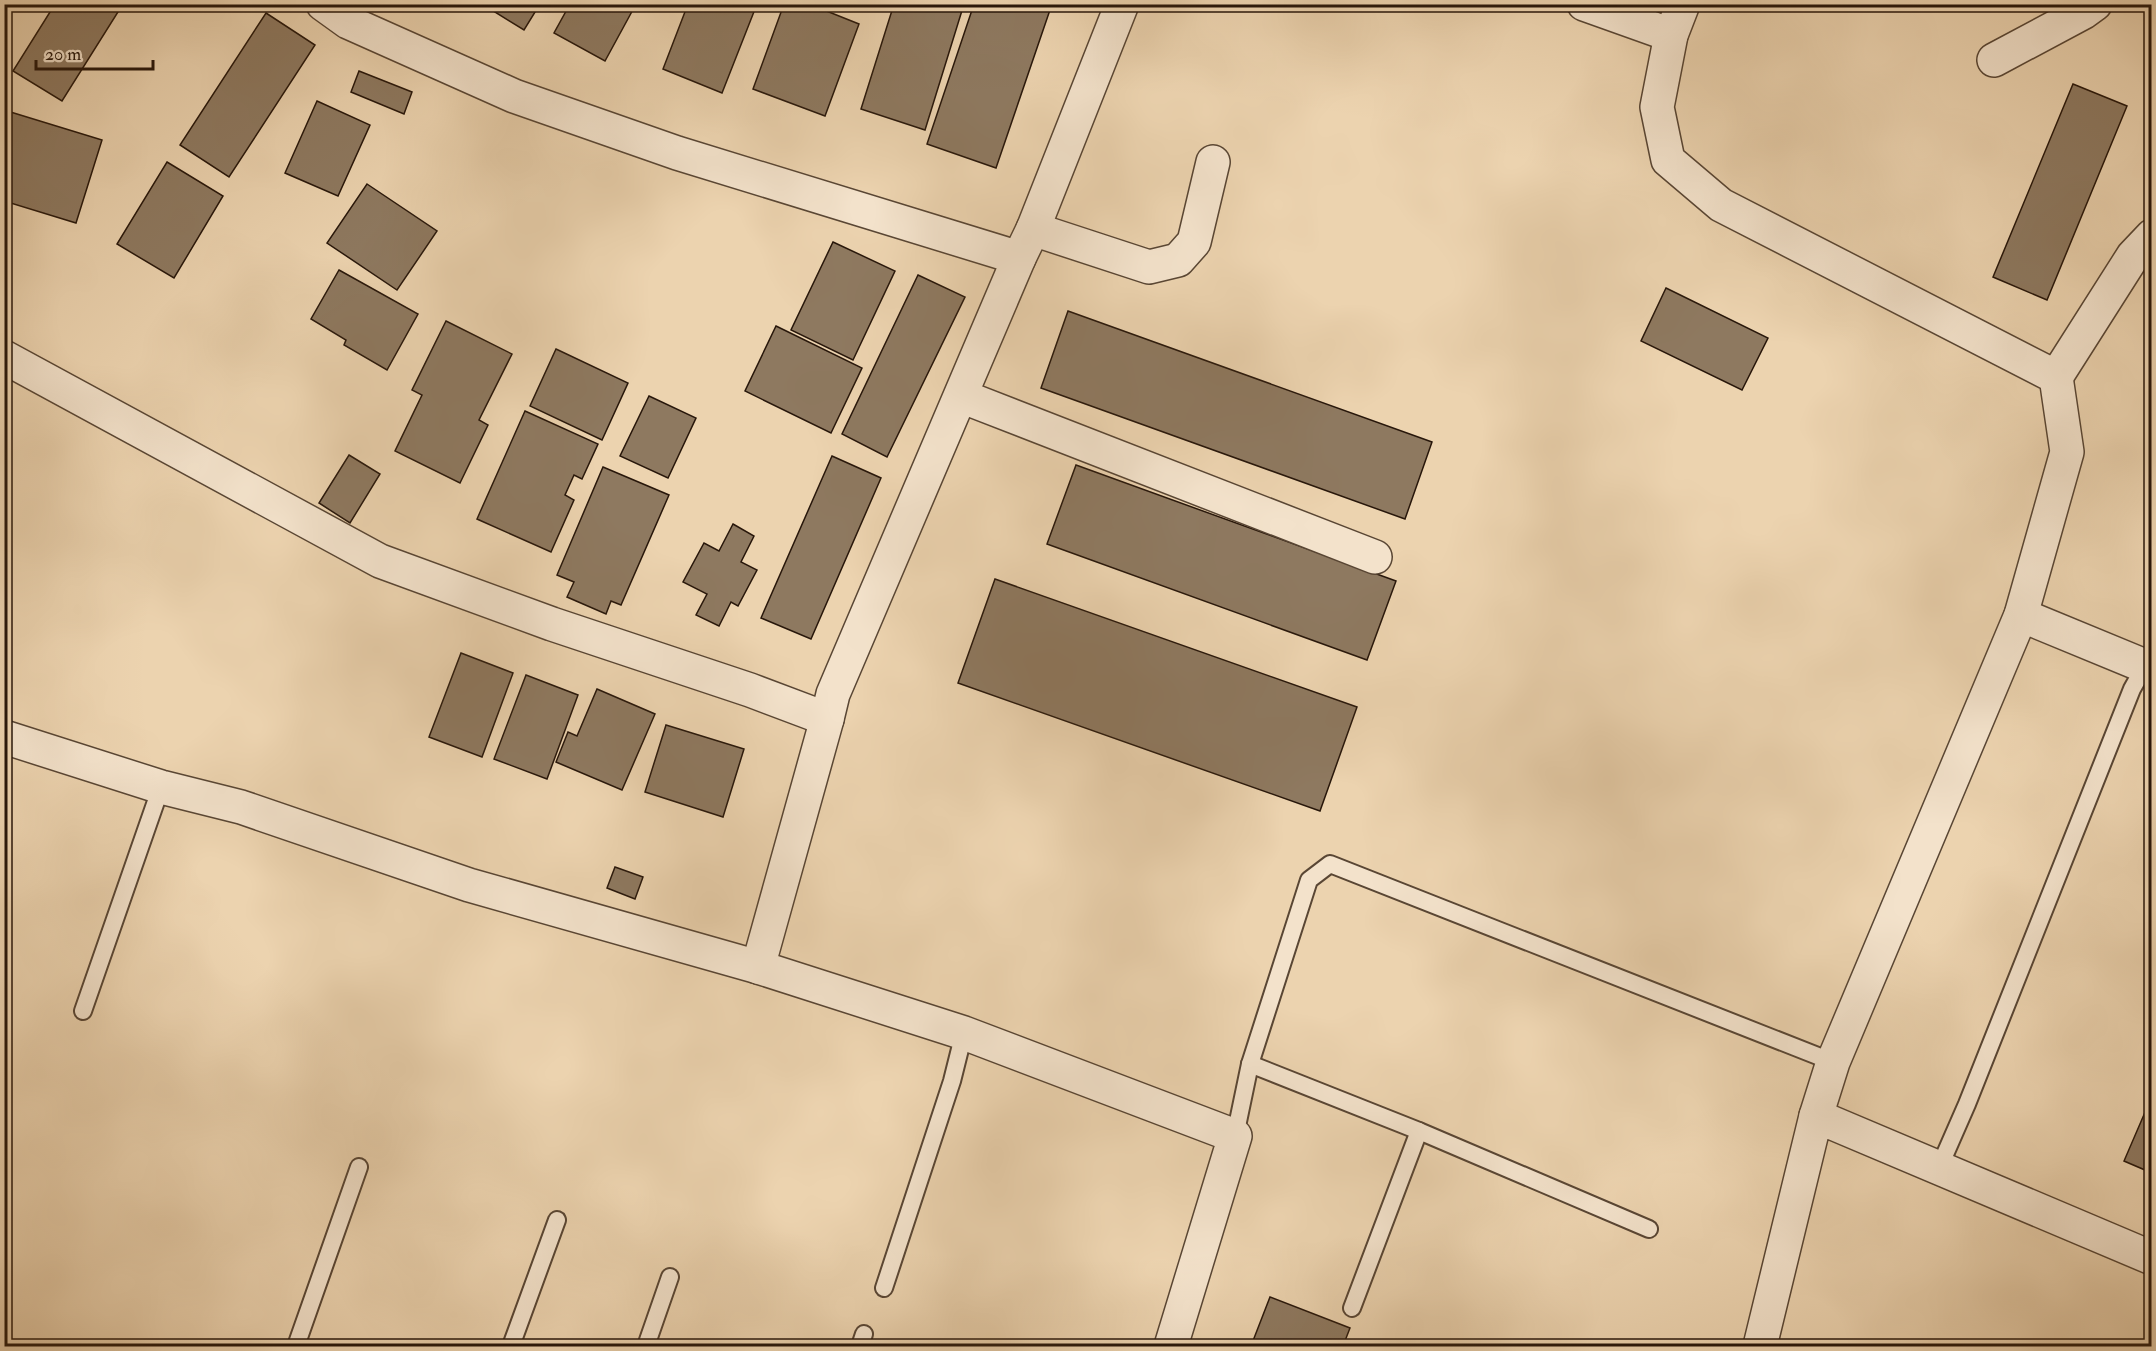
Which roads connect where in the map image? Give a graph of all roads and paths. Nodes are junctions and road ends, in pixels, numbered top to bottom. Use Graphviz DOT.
graph roads {
  1 [pos="323,4"];
  2 [pos="1122,4"];
  3 [pos="1584,4"];
  4 [pos="1683,4"];
  5 [pos="2095,4"];
  6 [pos="1671,35"];
  7 [pos="1994,60"];
  8 [pos="1214,162"];
  9 [pos="1033,229"];
  10 [pos="2151,236"];
  11 [pos="1019,258"];
  12 [pos="4,357"];
  13 [pos="2056,377"];
  14 [pos="961,396"];
  15 [pos="1375,557"];
  16 [pos="2021,615"];
  17 [pos="2148,668"];
  18 [pos="826,719"];
  19 [pos="4,737"];
  20 [pos="161,786"];
  21 [pos="759,967"];
  22 [pos="83,1011"];
  23 [pos="964,1033"];
  24 [pos="1833,1062"];
  25 [pos="1250,1064"];
  26 [pos="1816,1116"];
  27 [pos="1419,1131"];
  28 [pos="1235,1136"];
  29 [pos="358,1167"];
  30 [pos="1939,1168"];
  31 [pos="557,1220"];
  32 [pos="1649,1229"];
  33 [pos="2151,1258"];
  34 [pos="670,1277"];
  35 [pos="884,1288"];
  36 [pos="1352,1308"];
  37 [pos="296,1347"];
  38 [pos="511,1347"];
  39 [pos="645,1347"];
  40 [pos="1171,1347"];
  41 [pos="1760,1347"];
  1 -- 11 [label="street"];
  2 -- 9 [label="street"];
  3 -- 6 [label="street"];
  4 -- 6 [label="street"];
  5 -- 7 [label="street"];
  6 -- 13 [label="street"];
  8 -- 9 [label="street"];
  9 -- 11 [label="street"];
  10 -- 13 [label="street"];
  11 -- 14 [label="street"];
  12 -- 18 [label="street"];
  13 -- 16 [label="street"];
  14 -- 15 [label="street"];
  14 -- 18 [label="street"];
  16 -- 17 [label="street"];
  16 -- 24 [label="street"];
  17 -- 30 [label="lane"];
  18 -- 21 [label="street"];
  19 -- 20 [label="street"];
  20 -- 21 [label="street"];
  20 -- 22 [label="lane"];
  21 -- 23 [label="street"];
  23 -- 28 [label="street"];
  23 -- 35 [label="lane"];
  24 -- 25 [label="lane"];
  24 -- 26 [label="street"];
  25 -- 27 [label="lane"];
  25 -- 28 [label="lane"];
  26 -- 30 [label="street"];
  26 -- 41 [label="street"];
  27 -- 32 [label="lane"];
  27 -- 36 [label="lane"];
  28 -- 40 [label="street"];
  29 -- 37 [label="lane"];
  30 -- 33 [label="street"];
  31 -- 38 [label="lane"];
  34 -- 39 [label="lane"];
}
